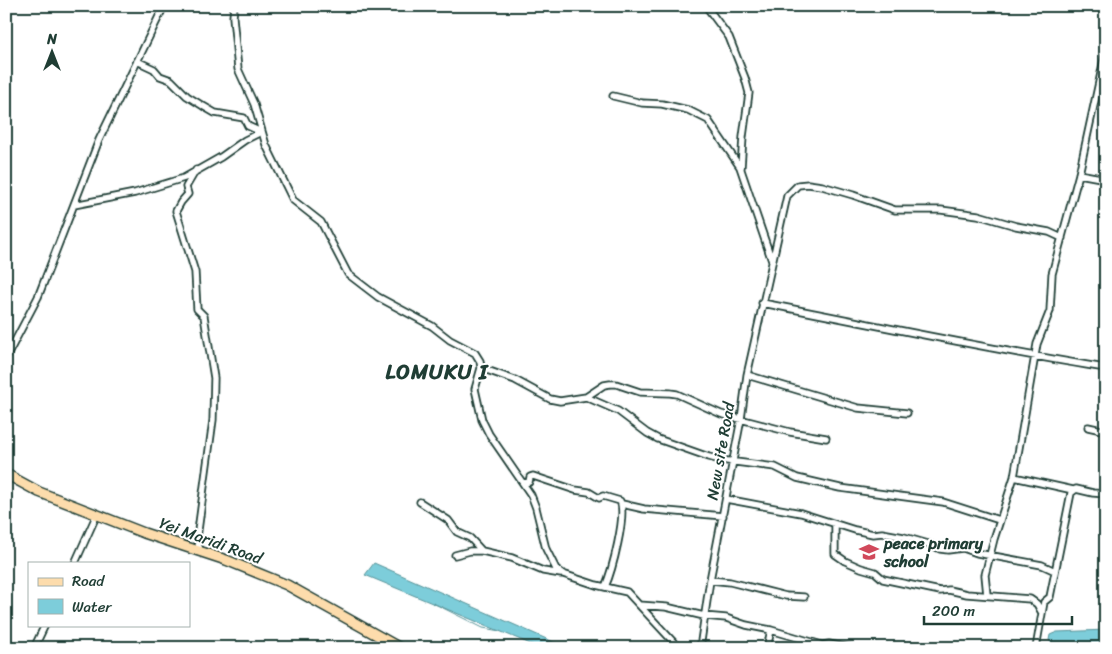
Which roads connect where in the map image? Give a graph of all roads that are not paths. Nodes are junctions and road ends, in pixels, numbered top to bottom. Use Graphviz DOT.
graph roads {
  1 [pos="164,6"];
  2 [pos="234,6"];
  3 [pos="706,6"];
  4 [pos="1106,50"];
  5 [pos="137,61"];
  6 [pos="613,96"];
  7 [pos="261,132"];
  8 [pos="196,170"];
  9 [pos="741,170"];
  10 [pos="1079,174"];
  11 [pos="1106,179"];
  12 [pos="74,205"];
  13 [pos="1062,238"];
  14 [pos="772,261"];
  15 [pos="762,303"];
  16 [pos="1036,357"];
  17 [pos="6,358"];
  18 [pos="482,368"];
  19 [pos="1106,368"];
  20 [pos="747,375"];
  21 [pos="586,397"];
  22 [pos="908,413"];
  23 [pos="741,419"];
  24 [pos="1088,427"];
  25 [pos="1106,431"];
  26 [pos="826,438"];
  27 [pos="733,462"];
  28 [pos="6,474"];
  29 [pos="1014,477"];
  30 [pos="523,483"];
  31 [pos="1073,490"];
  32 [pos="1106,494"];
  33 [pos="726,498"];
  34 [pos="420,502"];
  35 [pos="622,504"];
  36 [pos="97,514"];
  37 [pos="723,516"];
  38 [pos="999,520"];
  39 [pos="835,525"];
  40 [pos="200,551"];
  41 [pos="482,551"];
  42 [pos="455,555"];
  43 [pos="990,555"];
  44 [pos="75,562"];
  45 [pos="1055,570"];
  46 [pos="563,574"];
  47 [pos="710,580"];
  48 [pos="605,587"];
  49 [pos="986,595"];
  50 [pos="804,597"];
  51 [pos="639,605"];
  52 [pos="1042,613"];
  53 [pos="704,616"];
  54 [pos="45,626"];
  55 [pos="771,630"];
  56 [pos="34,648"];
  57 [pos="400,648"];
  58 [pos="679,648"];
  59 [pos="700,648"];
  60 [pos="767,648"];
  61 [pos="850,648"];
  62 [pos="1036,648"];
  1 -- 5 [label="street"];
  2 -- 7 [label="street"];
  3 -- 9 [label="street"];
  4 -- 10 [label="street"];
  5 -- 7 [label="street"];
  5 -- 12 [label="street"];
  6 -- 9 [label="street"];
  7 -- 8 [label="street"];
  7 -- 18 [label="street"];
  8 -- 12 [label="street"];
  8 -- 40 [label="street"];
  9 -- 14 [label="street"];
  10 -- 11 [label="street"];
  10 -- 13 [label="street"];
  12 -- 17 [label="street"];
  13 -- 14 [label="street, New site Road"];
  13 -- 16 [label="street"];
  14 -- 15 [label="street, New site Road"];
  15 -- 16 [label="street"];
  15 -- 20 [label="street, New site Road"];
  16 -- 19 [label="street"];
  16 -- 29 [label="street"];
  18 -- 21 [label="street"];
  18 -- 30 [label="street"];
  20 -- 22 [label="street"];
  20 -- 23 [label="street, New site Road"];
  21 -- 23 [label="street"];
  21 -- 27 [label="street"];
  23 -- 26 [label="street"];
  23 -- 27 [label="street, New site Road"];
  24 -- 25 [label="street"];
  27 -- 33 [label="street, New site Road"];
  27 -- 38 [label="street"];
  28 -- 36 [label="main road, Yei Maridi Road"];
  29 -- 31 [label="street"];
  29 -- 38 [label="street"];
  30 -- 35 [label="street"];
  30 -- 46 [label="street"];
  31 -- 32 [label="street"];
  31 -- 45 [label="street"];
  33 -- 37 [label="street, New site Road"];
  33 -- 39 [label="street"];
  34 -- 41 [label="street"];
  35 -- 37 [label="street"];
  35 -- 48 [label="street"];
  36 -- 40 [label="main road, Yei Maridi Road"];
  36 -- 44 [label="street"];
  37 -- 47 [label="street, New site Road"];
  38 -- 43 [label="street"];
  39 -- 43 [label="street"];
  39 -- 49 [label="street"];
  40 -- 57 [label="main road, Yei Maridi Road"];
  41 -- 42 [label="street"];
  41 -- 46 [label="street"];
  43 -- 45 [label="street"];
  43 -- 49 [label="street"];
  45 -- 52 [label="street"];
  46 -- 48 [label="street"];
  47 -- 50 [label="street"];
  47 -- 53 [label="street, New site Road"];
  48 -- 51 [label="street"];
  49 -- 52 [label="street"];
  51 -- 53 [label="street"];
  51 -- 58 [label="street"];
  52 -- 62 [label="street"];
  53 -- 55 [label="street"];
  53 -- 59 [label="street, New site Road"];
  54 -- 56 [label="street"];
  55 -- 60 [label="street"];
  55 -- 61 [label="street"];
}
